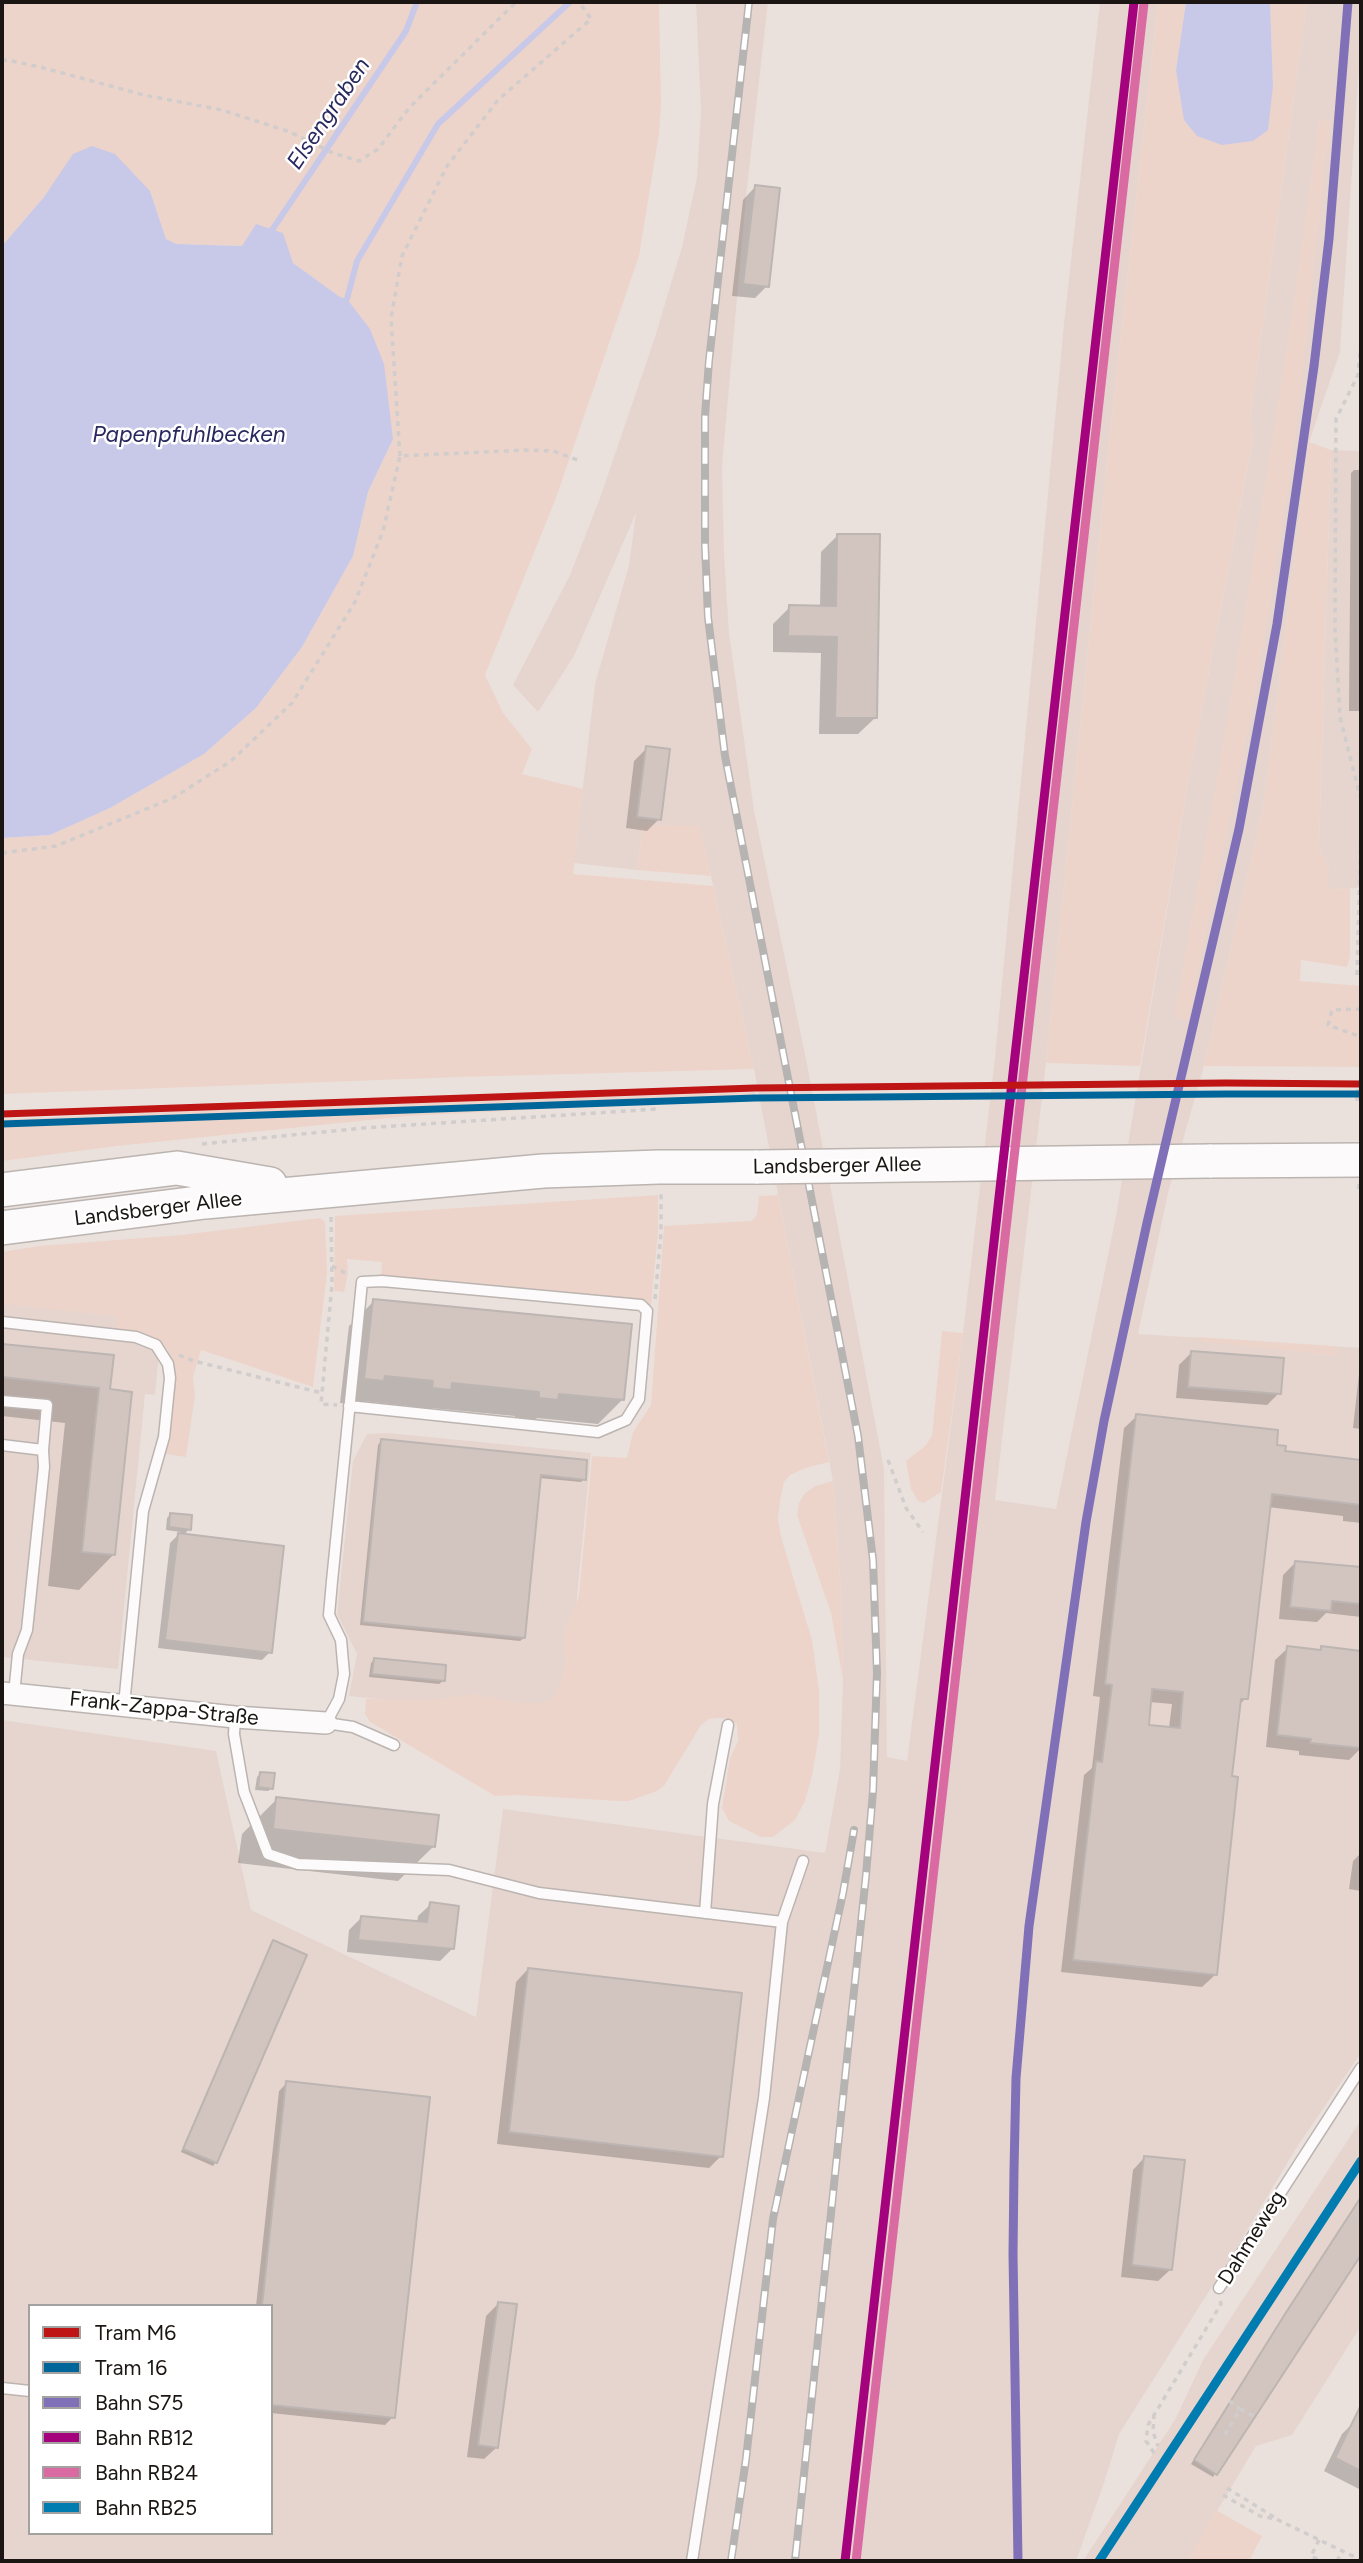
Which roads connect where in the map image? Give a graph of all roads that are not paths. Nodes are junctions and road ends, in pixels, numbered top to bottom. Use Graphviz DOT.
graph roads {
  1 [pos="1360,1173"];
  2 [pos="2,1190"];
  3 [pos="322,1204"];
  4 [pos="2,1228"];
  5 [pos="2,1322"];
  6 [pos="2,1401"];
  7 [pos="349,1406"];
  8 [pos="2,1445"];
  9 [pos="43,1450"];
  10 [pos="8,1694"];
  11 [pos="124,1705"];
  12 [pos="235,1717"];
  13 [pos="326,1723"];
  14 [pos="728,1725"];
  15 [pos="394,1745"];
  16 [pos="803,1861"];
  17 [pos="705,1913"];
  18 [pos="782,1922"];
  19 [pos="1361,2068"];
  20 [pos="1219,2288"];
  21 [pos="2,2388"];
  22 [pos="28,2391"];
  23 [pos="692,2561"];
  1 -- 3 [label="main road, Landsberger Allee, bridge"];
  2 -- 3 [label="main road, Landsberger Allee"];
  3 -- 4 [label="main road, Landsberger Allee"];
  5 -- 11 [label="lane"];
  6 -- 9 [label="lane"];
  7 -- 7 [label="lane"];
  7 -- 13 [label="lane"];
  8 -- 9 [label="lane"];
  9 -- 10 [label="lane"];
  10 -- 11 [label="street, Frank-Zappa-Straße"];
  11 -- 12 [label="street, Frank-Zappa-Straße"];
  12 -- 13 [label="street, Frank-Zappa-Straße"];
  12 -- 17 [label="lane"];
  13 -- 15 [label="lane"];
  14 -- 17 [label="lane"];
  16 -- 18 [label="lane"];
  17 -- 18 [label="lane"];
  18 -- 23 [label="lane"];
  19 -- 20 [label="lane, Dahmeweg"];
  21 -- 22 [label="lane"];
}
